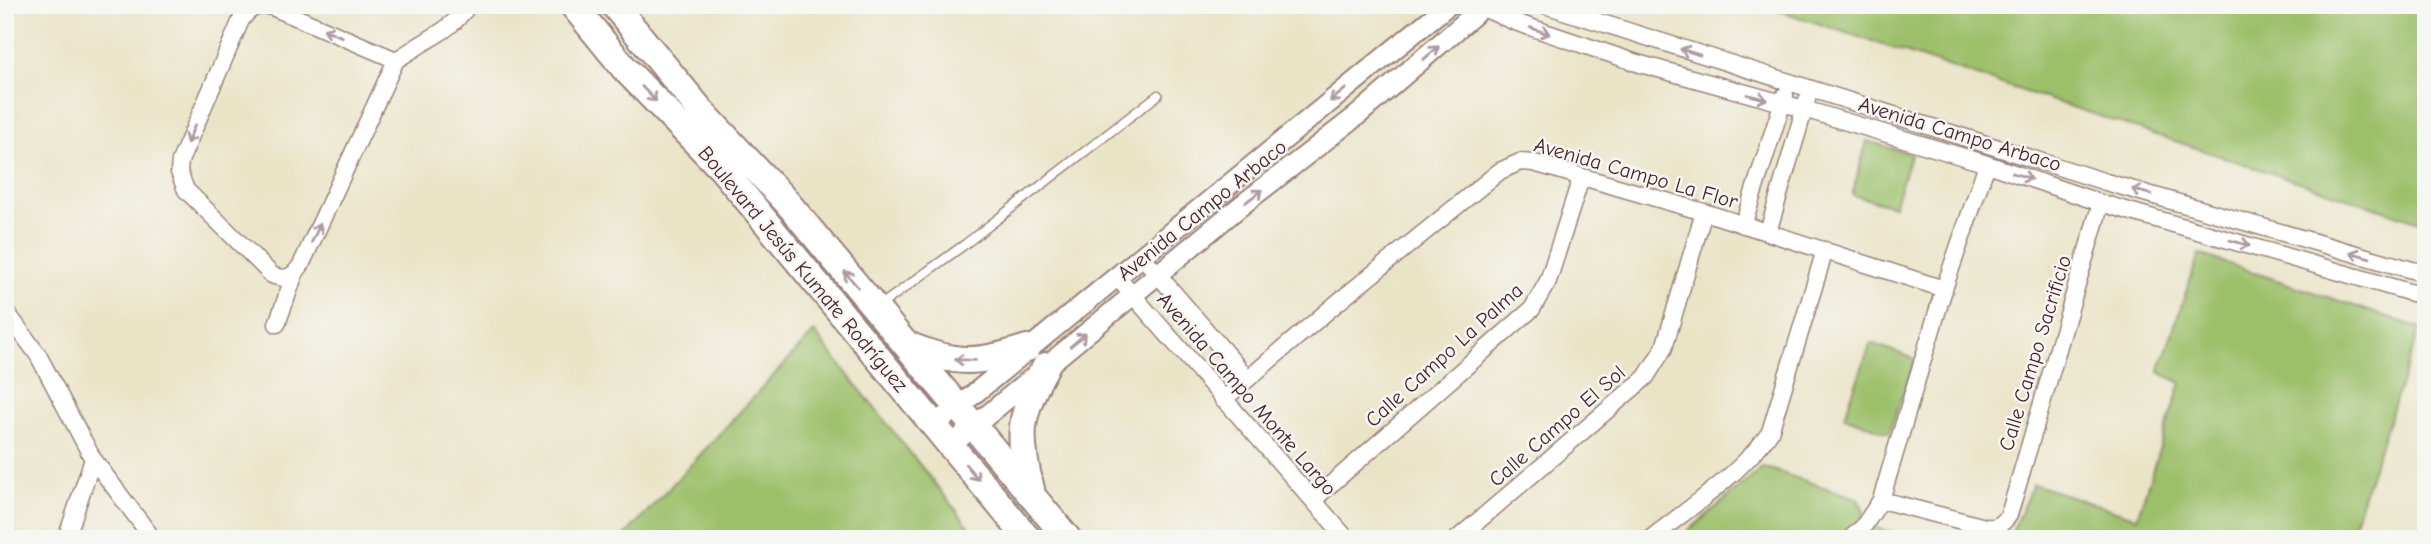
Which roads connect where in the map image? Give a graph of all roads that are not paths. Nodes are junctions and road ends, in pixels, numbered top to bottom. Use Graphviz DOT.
graph roads {
  1 [pos="469,5"];
  2 [pos="573,5"];
  3 [pos="614,5"];
  4 [pos="1448,5"];
  5 [pos="1545,5"];
  6 [pos="258,6"];
  7 [pos="1481,6"];
  8 [pos="650,49"];
  9 [pos="396,60"];
  10 [pos="625,69"];
  11 [pos="1790,83"];
  12 [pos="1811,89"];
  13 [pos="1158,95"];
  14 [pos="1782,103"];
  15 [pos="1804,109"];
  16 [pos="1987,164"];
  17 [pos="1581,178"];
  18 [pos="2101,203"];
  19 [pos="1704,212"];
  20 [pos="1743,225"];
  21 [pos="1768,232"];
  22 [pos="1825,250"];
  23 [pos="1141,255"];
  24 [pos="295,273"];
  25 [pos="2426,274"];
  26 [pos="1157,275"];
  27 [pos="1116,276"];
  28 [pos="1944,289"];
  29 [pos="1133,295"];
  30 [pos="2426,297"];
  31 [pos="876,309"];
  32 [pos="5,310"];
  33 [pos="277,324"];
  34 [pos="905,343"];
  35 [pos="1037,357"];
  36 [pos="1248,379"];
  37 [pos="1223,400"];
  38 [pos="966,417"];
  39 [pos="933,425"];
  40 [pos="950,446"];
  41 [pos="93,460"];
  42 [pos="1033,497"];
  43 [pos="1313,500"];
  44 [pos="1881,500"];
  45 [pos="66,539"];
  46 [pos="153,539"];
  47 [pos="1028,539"];
  48 [pos="1068,539"];
  49 [pos="1348,539"];
  50 [pos="1457,539"];
  51 [pos="1650,539"];
  52 [pos="1850,539"];
  1 -- 9 [label="street"];
  2 -- 10 [label="highway, Boulevard Jesús Kumate Rodríguez"];
  3 -- 8 [label="highway, Boulevard Jesús Kumate Rodríguez"];
  4 -- 23 [label="street, Avenida Campo Arbaco, one-way"];
  11 -- 5 [label="street, Avenida Campo Arbaco, one-way"];
  9 -- 6 [label="street, one-way"];
  6 -- 24 [label="street, one-way"];
  7 -- 14 [label="street, Avenida Campo Arbaco, one-way"];
  26 -- 7 [label="street, Avenida Campo Arbaco, one-way"];
  8 -- 10 [label="highway"];
  31 -- 8 [label="highway, Boulevard Jesús Kumate Rodríguez, one-way"];
  24 -- 9 [label="street, one-way"];
  10 -- 39 [label="highway, Boulevard Jesús Kumate Rodríguez, one-way"];
  11 -- 12 [label="street, Avenida Campo Arbaco"];
  11 -- 14 [label="street"];
  12 -- 15 [label="street"];
  25 -- 12 [label="street, Avenida Campo Arbaco, one-way"];
  13 -- 31 [label="lane"];
  14 -- 15 [label="street, Avenida Campo Arbaco"];
  14 -- 20 [label="street"];
  15 -- 16 [label="street, Avenida Campo Arbaco"];
  15 -- 21 [label="street"];
  16 -- 18 [label="street, Avenida Campo Arbaco, one-way"];
  16 -- 28 [label="street"];
  17 -- 19 [label="street, Avenida Campo La Flor"];
  17 -- 36 [label="street, Avenida Campo La Flor"];
  17 -- 43 [label="street, Calle Campo La Palma"];
  18 -- 30 [label="street, Avenida Campo Arbaco, one-way"];
  18 -- 44 [label="street, Calle Campo Sacrificio"];
  19 -- 20 [label="street, Avenida Campo La Flor"];
  19 -- 50 [label="street, Calle Campo El Sol"];
  20 -- 21 [label="street, Avenida Campo La Flor"];
  21 -- 22 [label="street, Avenida Campo La Flor"];
  22 -- 28 [label="street, Avenida Campo La Flor"];
  22 -- 51 [label="street"];
  23 -- 26 [label="street"];
  23 -- 27 [label="street, Avenida Campo Arbaco"];
  24 -- 33 [label="street"];
  26 -- 29 [label="street, Avenida Campo Arbaco"];
  26 -- 36 [label="street"];
  27 -- 29 [label="street, Avenida Campo Monte Largo"];
  27 -- 35 [label="street, Avenida Campo Arbaco"];
  28 -- 44 [label="street"];
  35 -- 29 [label="street, Avenida Campo Arbaco, one-way"];
  29 -- 37 [label="street, Avenida Campo Monte Largo"];
  31 -- 34 [label="highway, Boulevard Jesús Kumate Rodríguez"];
  32 -- 41 [label="street"];
  35 -- 34 [label="highway, one-way"];
  34 -- 38 [label="highway, Boulevard Jesús Kumate Rodríguez"];
  35 -- 38 [label="street, Avenida Campo Arbaco"];
  35 -- 42 [label="highway"];
  36 -- 37 [label="street, Avenida Campo La Flor"];
  37 -- 43 [label="street, Avenida Campo Monte Largo"];
  38 -- 39 [label="street, Avenida Campo Arbaco"];
  38 -- 40 [label="street, Avenida Campo Arbaco"];
  38 -- 42 [label="highway, Boulevard Jesús Kumate Rodríguez"];
  39 -- 40 [label="highway, Boulevard Jesús Kumate Rodríguez"];
  40 -- 47 [label="highway, Boulevard Jesús Kumate Rodríguez, one-way"];
  41 -- 45 [label="street"];
  41 -- 46 [label="street"];
  42 -- 48 [label="highway, Boulevard Jesús Kumate Rodríguez"];
  43 -- 49 [label="street, Avenida Campo Monte Largo"];
  44 -- 52 [label="street"];
}
